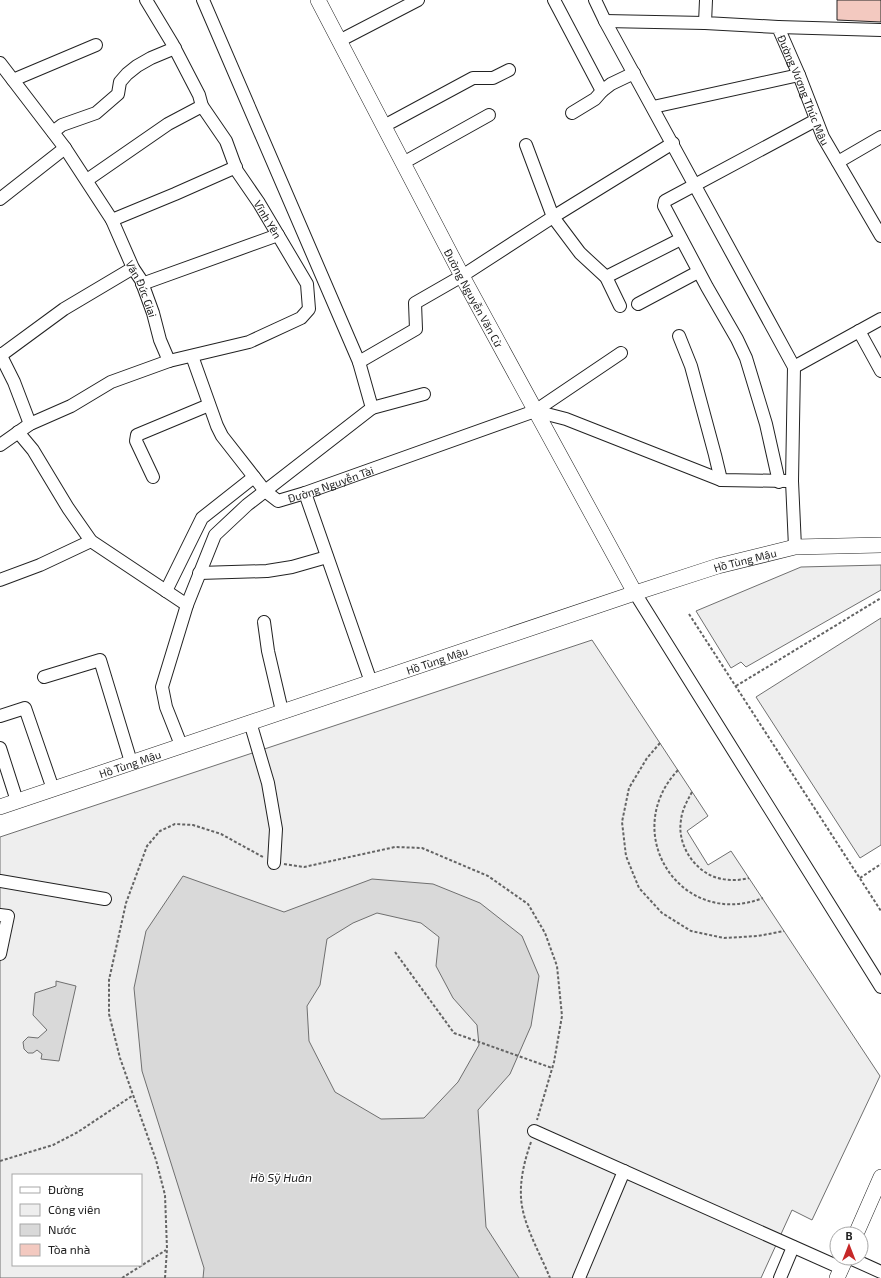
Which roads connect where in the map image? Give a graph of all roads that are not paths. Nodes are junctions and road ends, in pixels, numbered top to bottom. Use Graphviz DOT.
graph roads {
  1 [pos="146,0"];
  2 [pos="203,0"];
  3 [pos="318,0"];
  4 [pos="418,0"];
  5 [pos="554,0"];
  6 [pos="595,0"];
  7 [pos="706,0"];
  8 [pos="605,21"];
  9 [pos="704,23"];
  10 [pos="778,27"];
  11 [pos="880,33"];
  12 [pos="339,41"];
  13 [pos="96,45"];
  14 [pos="175,48"];
  15 [pos="0,63"];
  16 [pos="509,70"];
  17 [pos="634,73"];
  18 [pos="799,75"];
  19 [pos="13,80"];
  20 [pos="602,91"];
  21 [pos="202,106"];
  22 [pos="653,107"];
  23 [pos="572,113"];
  24 [pos="489,116"];
  25 [pos="816,120"];
  26 [pos="384,126"];
  27 [pos="53,132"];
  28 [pos="881,137"];
  29 [pos="673,143"];
  30 [pos="526,145"];
  31 [pos="65,148"];
  32 [pos="838,162"];
  33 [pos="403,163"];
  34 [pos="236,167"];
  35 [pos="87,180"];
  36 [pos="695,184"];
  37 [pos="0,199"];
  38 [pos="553,217"];
  39 [pos="112,220"];
  40 [pos="278,235"];
  41 [pos="881,236"];
  42 [pos="681,239"];
  43 [pos="133,268"];
  44 [pos="698,272"];
  45 [pos="462,276"];
  46 [pos="606,277"];
  47 [pos="142,284"];
  48 [pos="638,304"];
  49 [pos="620,306"];
  50 [pos="881,319"];
  51 [pos="859,331"];
  52 [pos="679,336"];
  53 [pos="621,353"];
  54 [pos="0,355"];
  55 [pos="192,356"];
  56 [pos="169,361"];
  57 [pos="360,362"];
  58 [pos="794,367"];
  59 [pos="881,371"];
  60 [pos="424,394"];
  61 [pos="209,405"];
  62 [pos="372,408"];
  63 [pos="535,411"];
  64 [pos="30,424"];
  65 [pos="18,432"];
  66 [pos="0,445"];
  67 [pos="254,477"];
  68 [pos="153,478"];
  69 [pos="721,480"];
  70 [pos="792,481"];
  71 [pos="779,482"];
  72 [pos="265,491"];
  73 [pos="305,493"];
  74 [pos="91,541"];
  75 [pos="881,545"];
  76 [pos="795,547"];
  77 [pos="327,557"];
  78 [pos="199,573"];
  79 [pos="0,580"];
  80 [pos="166,591"];
  81 [pos="635,592"];
  82 [pos="186,605"];
  83 [pos="264,622"];
  84 [pos="44,677"];
  85 [pos="370,682"];
  86 [pos="282,711"];
  87 [pos="0,716"];
  88 [pos="250,722"];
  89 [pos="181,745"];
  90 [pos="0,748"];
  91 [pos="131,762"];
  92 [pos="53,789"];
  93 [pos="17,801"];
  94 [pos="0,807"];
  95 [pos="274,863"];
  96 [pos="0,881"];
  97 [pos="105,899"];
  98 [pos="0,915"];
  99 [pos="0,954"];
  100 [pos="881,987"];
  101 [pos="534,1131"];
  102 [pos="624,1171"];
  103 [pos="881,1177"];
  104 [pos="860,1226"];
  105 [pos="793,1247"];
  106 [pos="829,1261"];
  107 [pos="843,1266"];
  108 [pos="881,1272"];
  109 [pos="579,1278"];
  110 [pos="780,1278"];
  1 -- 14 [label="street, Vĩnh Yên"];
  2 -- 57 [label="street"];
  3 -- 12 [label="main road, Đường Nguyễn Văn Cừ"];
  4 -- 12 [label="street"];
  5 -- 20 [label="street"];
  6 -- 8 [label="street"];
  7 -- 9 [label="street"];
  8 -- 9 [label="street, Đường Vương Thúc Mậu"];
  8 -- 17 [label="street"];
  9 -- 10 [label="street, Đường Vương Thúc Mậu"];
  10 -- 11 [label="street"];
  10 -- 18 [label="street, Đường Vương Thúc Mậu"];
  12 -- 26 [label="main road, Đường Nguyễn Văn Cừ"];
  13 -- 19 [label="street"];
  14 -- 21 [label="street, Vĩnh Yên"];
  14 -- 27 [label="street"];
  15 -- 19 [label="street, Văn Đức Giai"];
  16 -- 26 [label="street"];
  17 -- 20 [label="street"];
  17 -- 22 [label="street"];
  18 -- 22 [label="street"];
  18 -- 25 [label="street, Đường Vương Thúc Mậu"];
  19 -- 27 [label="street, Văn Đức Giai"];
  20 -- 23 [label="street"];
  21 -- 34 [label="street, Vĩnh Yên"];
  21 -- 35 [label="street"];
  22 -- 29 [label="street"];
  24 -- 33 [label="street"];
  25 -- 32 [label="street, Đường Vương Thúc Mậu"];
  25 -- 36 [label="street"];
  26 -- 33 [label="main road, Đường Nguyễn Văn Cừ"];
  27 -- 31 [label="street, Văn Đức Giai"];
  28 -- 32 [label="street"];
  29 -- 36 [label="street"];
  29 -- 38 [label="street"];
  30 -- 38 [label="street"];
  31 -- 35 [label="street, Văn Đức Giai"];
  31 -- 37 [label="street"];
  32 -- 41 [label="street, Đường Vương Thúc Mậu"];
  33 -- 45 [label="main road, Đường Nguyễn Văn Cừ"];
  34 -- 39 [label="street"];
  34 -- 40 [label="street, Vĩnh Yên"];
  35 -- 39 [label="street, Văn Đức Giai"];
  36 -- 42 [label="street"];
  36 -- 58 [label="street"];
  38 -- 45 [label="street"];
  38 -- 46 [label="street"];
  39 -- 43 [label="street, Văn Đức Giai"];
  40 -- 47 [label="street"];
  40 -- 55 [label="street, Vĩnh Yên"];
  42 -- 44 [label="street"];
  42 -- 46 [label="street"];
  43 -- 47 [label="street, Văn Đức Giai"];
  43 -- 54 [label="street"];
  44 -- 48 [label="street"];
  44 -- 71 [label="street"];
  45 -- 57 [label="street"];
  45 -- 63 [label="main road, Đường Nguyễn Văn Cừ"];
  46 -- 49 [label="street"];
  47 -- 56 [label="street, Văn Đức Giai"];
  50 -- 51 [label="street"];
  51 -- 58 [label="street"];
  51 -- 59 [label="street"];
  52 -- 69 [label="street"];
  53 -- 63 [label="street, Đường Nguyễn Tài"];
  54 -- 64 [label="street"];
  55 -- 56 [label="street, Vĩnh Yên"];
  55 -- 61 [label="street"];
  56 -- 64 [label="street"];
  57 -- 62 [label="street"];
  58 -- 70 [label="street"];
  60 -- 62 [label="street"];
  61 -- 67 [label="street"];
  61 -- 68 [label="street"];
  62 -- 72 [label="street"];
  63 -- 69 [label="street"];
  63 -- 73 [label="street, Đường Nguyễn Tài"];
  63 -- 81 [label="main road, Đường Nguyễn Văn Cừ"];
  64 -- 65 [label="street"];
  65 -- 66 [label="street"];
  65 -- 74 [label="street"];
  67 -- 72 [label="street"];
  67 -- 80 [label="street"];
  69 -- 71 [label="street"];
  70 -- 71 [label="street"];
  70 -- 76 [label="street"];
  72 -- 73 [label="street, Đường Nguyễn Tài"];
  72 -- 78 [label="street"];
  73 -- 77 [label="street"];
  74 -- 79 [label="street"];
  74 -- 80 [label="street"];
  75 -- 76 [label="main road, Hồ Tùng Mậu"];
  76 -- 81 [label="main road, Hồ Tùng Mậu"];
  77 -- 78 [label="street"];
  77 -- 85 [label="street"];
  78 -- 82 [label="street"];
  80 -- 82 [label="street"];
  81 -- 85 [label="main road, Hồ Tùng Mậu"];
  81 -- 100 [label="street"];
  82 -- 89 [label="street"];
  83 -- 86 [label="street"];
  84 -- 91 [label="street"];
  85 -- 86 [label="main road, Hồ Tùng Mậu"];
  86 -- 88 [label="main road, Hồ Tùng Mậu"];
  87 -- 92 [label="street"];
  88 -- 89 [label="main road, Hồ Tùng Mậu"];
  88 -- 95 [label="street"];
  89 -- 91 [label="main road, Hồ Tùng Mậu"];
  90 -- 93 [label="street"];
  91 -- 92 [label="main road, Hồ Tùng Mậu"];
  92 -- 93 [label="main road, Hồ Tùng Mậu"];
  93 -- 94 [label="main road, Hồ Tùng Mậu"];
  96 -- 97 [label="street"];
  98 -- 99 [label="street"];
  101 -- 102 [label="street"];
  102 -- 105 [label="street"];
  102 -- 109 [label="street"];
  103 -- 104 [label="main road"];
  105 -- 106 [label="street"];
  105 -- 110 [label="street"];
  107 -- 108 [label="street"];
}
